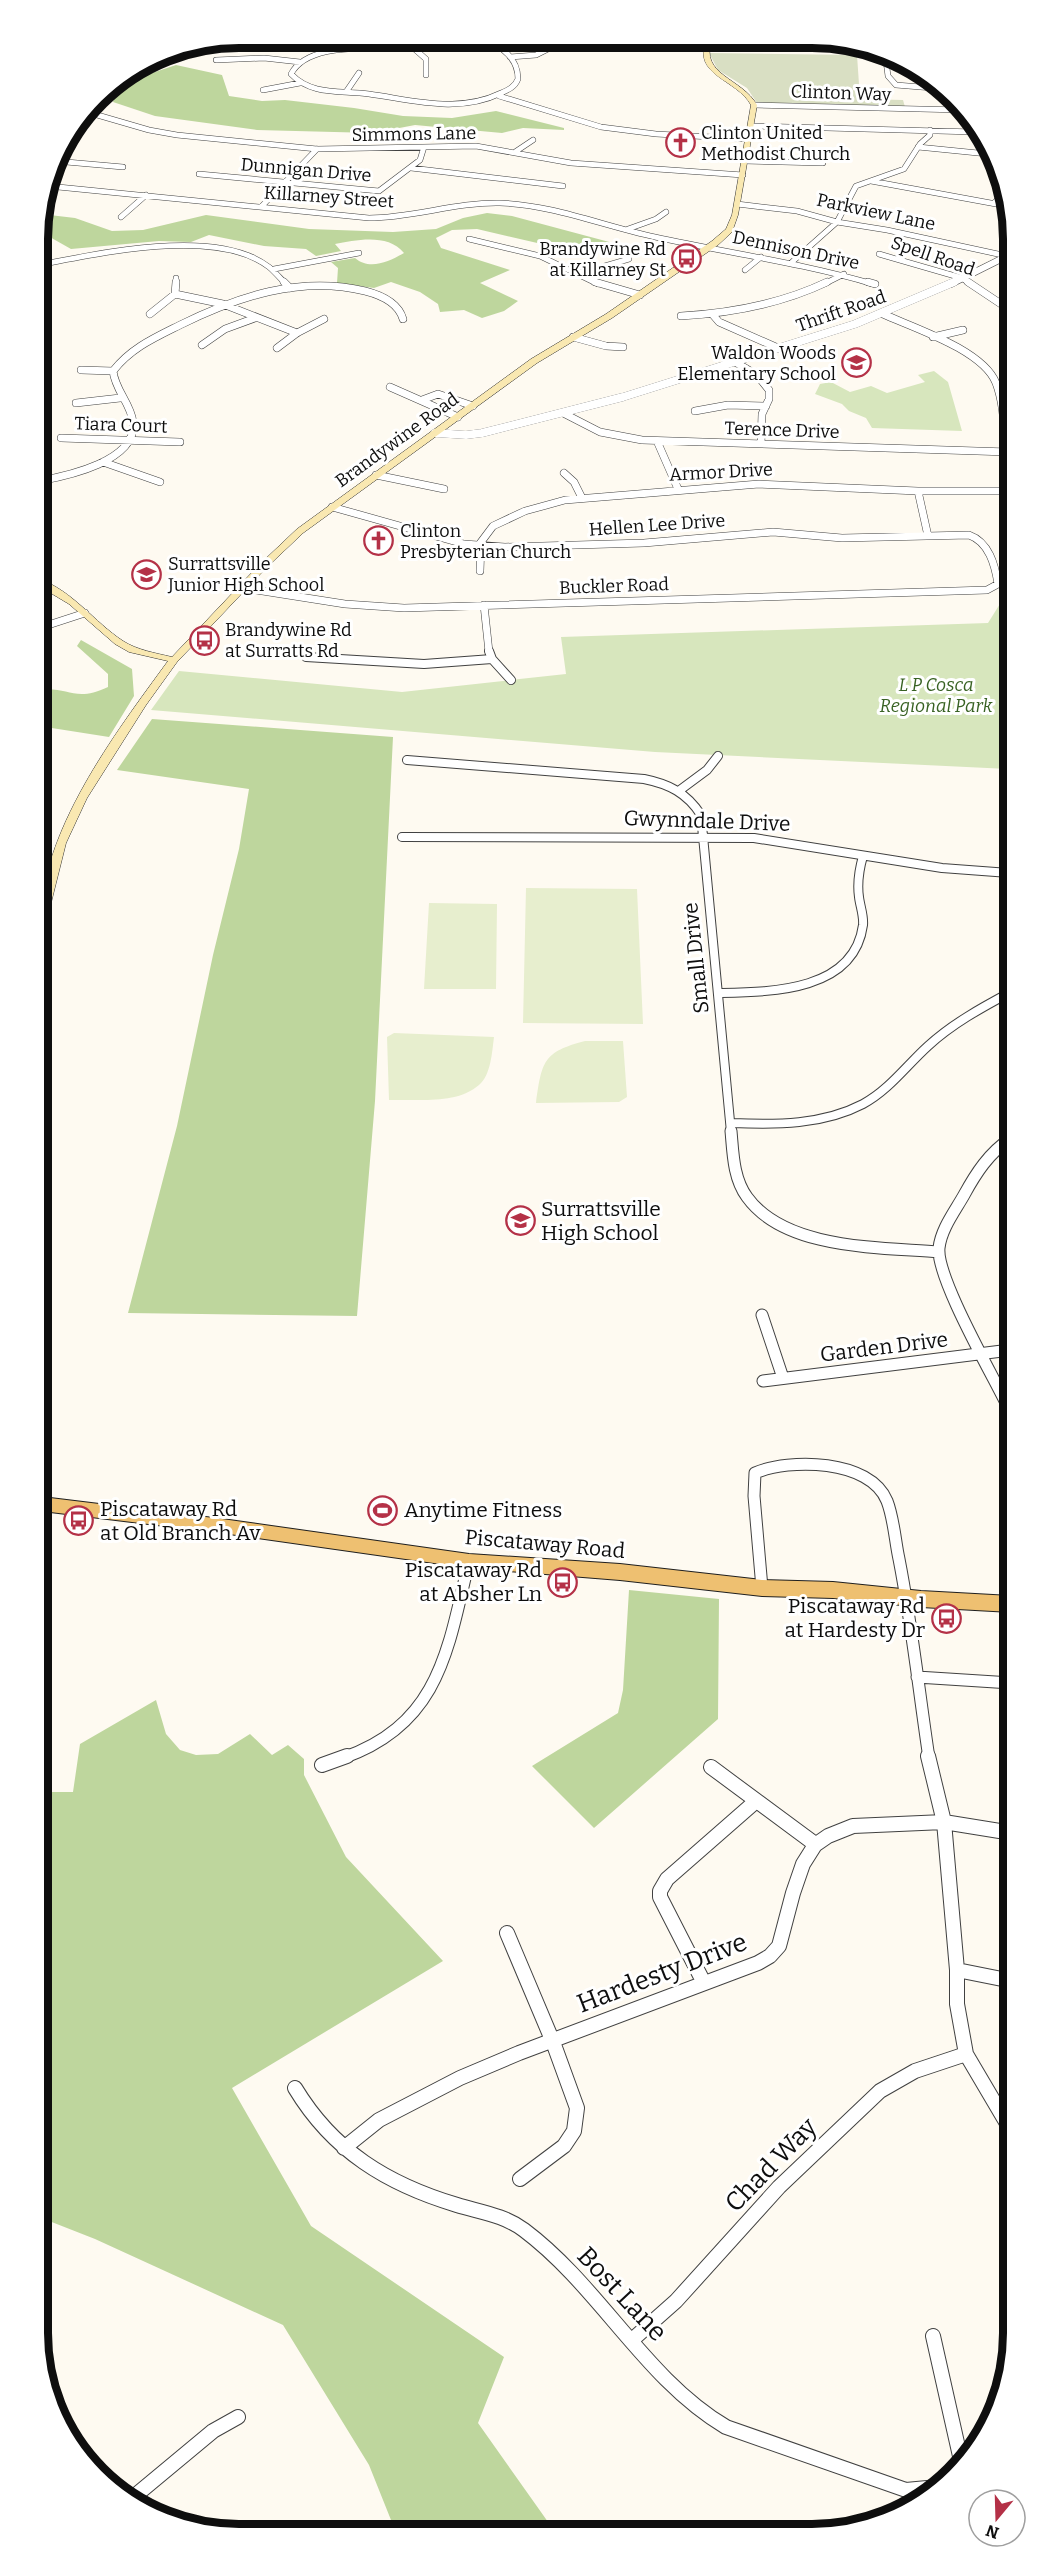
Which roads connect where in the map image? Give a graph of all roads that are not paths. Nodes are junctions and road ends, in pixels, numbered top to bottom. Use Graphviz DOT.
graph roads {
  1 [pos="369,48"];
  2 [pos="413,48"];
  3 [pos="500,48"];
  4 [pos="551,48"];
  5 [pos="706,48"];
  6 [pos="510,57"];
  7 [pos="216,60"];
  8 [pos="300,62"];
  9 [pos="886,64"];
  10 [pos="358,73"];
  11 [pos="426,75"];
  12 [pos="300,83"];
  13 [pos="929,88"];
  14 [pos="262,90"];
  15 [pos="346,92"];
  16 [pos="499,96"];
  17 [pos="754,105"];
  18 [pos="952,110"];
  19 [pos="94,114"];
  20 [pos="751,126"];
  21 [pos="930,130"];
  22 [pos="969,132"];
  23 [pos="749,138"];
  24 [pos="533,140"];
  25 [pos="424,147"];
  26 [pos="918,147"];
  27 [pos="317,149"];
  28 [pos="516,152"];
  29 [pos="982,153"];
  30 [pos="745,161"];
  31 [pos="65,162"];
  32 [pos="823,163"];
  33 [pos="123,167"];
  34 [pos="411,168"];
  35 [pos="199,174"];
  36 [pos="743,175"];
  37 [pos="868,180"];
  38 [pos="284,183"];
  39 [pos="563,186"];
  40 [pos="56,187"];
  41 [pos="146,195"];
  42 [pos="998,199"];
  43 [pos="994,203"];
  44 [pos="737,204"];
  45 [pos="999,204"];
  46 [pos="261,207"];
  47 [pos="666,213"];
  48 [pos="121,217"];
  49 [pos="837,222"];
  50 [pos="628,229"];
  51 [pos="469,238"];
  52 [pos="709,247"];
  53 [pos="359,253"];
  54 [pos="879,254"];
  55 [pos="1003,255"];
  56 [pos="760,257"];
  57 [pos="1003,258"];
  58 [pos="629,259"];
  59 [pos="792,262"];
  60 [pos="48,263"];
  61 [pos="274,269"];
  62 [pos="745,270"];
  63 [pos="577,273"];
  64 [pos="844,274"];
  65 [pos="176,278"];
  66 [pos="962,278"];
  67 [pos="875,284"];
  68 [pos="290,288"];
  69 [pos="175,294"];
  70 [pos="640,295"];
  71 [pos="223,304"];
  72 [pos="1003,304"];
  73 [pos="150,314"];
  74 [pos="883,314"];
  75 [pos="713,315"];
  76 [pos="681,316"];
  77 [pos="255,318"];
  78 [pos="324,319"];
  79 [pos="403,319"];
  80 [pos="963,330"];
  81 [pos="297,333"];
  82 [pos="573,337"];
  83 [pos="933,337"];
  84 [pos="202,345"];
  85 [pos="622,347"];
  86 [pos="277,348"];
  87 [pos="778,348"];
  88 [pos="735,362"];
  89 [pos="81,370"];
  90 [pos="113,370"];
  91 [pos="390,387"];
  92 [pos="120,398"];
  93 [pos="422,400"];
  94 [pos="76,403"];
  95 [pos="473,406"];
  96 [pos="766,406"];
  97 [pos="696,411"];
  98 [pos="563,413"];
  99 [pos="458,417"];
  100 [pos="1003,426"];
  101 [pos="435,433"];
  102 [pos="61,438"];
  103 [pos="130,439"];
  104 [pos="657,441"];
  105 [pos="180,442"];
  106 [pos="761,444"];
  107 [pos="1003,452"];
  108 [pos="103,462"];
  109 [pos="564,473"];
  110 [pos="376,475"];
  111 [pos="48,479"];
  112 [pos="160,482"];
  113 [pos="444,489"];
  114 [pos="678,489"];
  115 [pos="918,491"];
  116 [pos="1003,491"];
  117 [pos="582,498"];
  118 [pos="332,507"];
  119 [pos="928,536"];
  120 [pos="480,546"];
  121 [pos="480,571"];
  122 [pos="48,588"];
  123 [pos="243,588"];
  124 [pos="987,590"];
  125 [pos="484,605"];
  126 [pos="86,613"];
  127 [pos="48,625"];
  128 [pos="306,657"];
  129 [pos="492,659"];
  130 [pos="174,660"];
  131 [pos="511,680"];
  132 [pos="718,756"];
  133 [pos="407,760"];
  134 [pos="680,790"];
  135 [pos="402,837"];
  136 [pos="702,838"];
  137 [pos="863,856"];
  138 [pos="1003,873"];
  139 [pos="48,893"];
  140 [pos="718,993"];
  141 [pos="1003,996"];
  142 [pos="732,1123"];
  143 [pos="1003,1143"];
  144 [pos="939,1252"];
  145 [pos="762,1315"];
  146 [pos="1003,1351"];
  147 [pos="983,1354"];
  148 [pos="783,1378"];
  149 [pos="763,1381"];
  150 [pos="1003,1396"];
  151 [pos="48,1505"];
  152 [pos="469,1561"];
  153 [pos="762,1588"];
  154 [pos="906,1597"];
  155 [pos="1003,1603"];
  156 [pos="917,1677"];
  157 [pos="1003,1682"];
  158 [pos="322,1765"];
  159 [pos="711,1767"];
  160 [pos="755,1802"];
  161 [pos="944,1822"];
  162 [pos="1003,1832"];
  163 [pos="815,1844"];
  164 [pos="507,1933"];
  165 [pos="957,1970"];
  166 [pos="1003,1979"];
  167 [pos="704,1983"];
  168 [pos="553,2042"];
  169 [pos="966,2054"];
  170 [pos="295,2088"];
  171 [pos="1003,2117"];
  172 [pos="344,2148"];
  173 [pos="520,2179"];
  174 [pos="933,2336"];
  175 [pos="632,2340"];
  176 [pos="238,2417"];
  177 [pos="960,2454"];
  178 [pos="923,2488"];
  179 [pos="137,2494"];
  1 -- 8 [label="street"];
  2 -- 11 [label="street"];
  3 -- 6 [label="street"];
  4 -- 6 [label="street"];
  5 -- 17 [label="main road"];
  6 -- 16 [label="street"];
  7 -- 8 [label="street"];
  8 -- 12 [label="street"];
  9 -- 13 [label="street"];
  10 -- 15 [label="street"];
  12 -- 14 [label="street"];
  12 -- 15 [label="street"];
  15 -- 16 [label="street"];
  16 -- 23 [label="street"];
  17 -- 18 [label="street, Clinton Way"];
  17 -- 20 [label="main road, Brandywine Road"];
  19 -- 27 [label="street, Simmons Lane"];
  20 -- 21 [label="street"];
  20 -- 23 [label="main road, Brandywine Road"];
  21 -- 22 [label="street"];
  21 -- 26 [label="street"];
  23 -- 30 [label="main road, Brandywine Road"];
  24 -- 28 [label="street"];
  25 -- 27 [label="street, Simmons Lane"];
  25 -- 28 [label="street, Simmons Lane"];
  25 -- 34 [label="street, Dunnigan Drive"];
  26 -- 29 [label="street"];
  26 -- 37 [label="street"];
  27 -- 38 [label="street"];
  28 -- 36 [label="street, Simmons Lane"];
  30 -- 32 [label="street"];
  30 -- 36 [label="main road, Brandywine Road"];
  31 -- 33 [label="street"];
  34 -- 38 [label="street, Dunnigan Drive"];
  34 -- 39 [label="street"];
  35 -- 38 [label="street, Dunnigan Drive"];
  36 -- 44 [label="main road, Brandywine Road"];
  37 -- 43 [label="street"];
  37 -- 49 [label="street"];
  38 -- 46 [label="street"];
  40 -- 41 [label="street, Killarney Street"];
  41 -- 46 [label="street, Killarney Street"];
  41 -- 48 [label="street"];
  42 -- 43 [label="street"];
  43 -- 45 [label="street"];
  44 -- 49 [label="street, Parkview Lane"];
  44 -- 52 [label="main road, Brandywine Road"];
  46 -- 50 [label="street, Killarney Street"];
  47 -- 50 [label="street"];
  49 -- 55 [label="street, Parkview Lane"];
  49 -- 59 [label="street"];
  50 -- 52 [label="street, Killarney Street"];
  51 -- 63 [label="street"];
  52 -- 56 [label="street, Dennison Drive"];
  52 -- 70 [label="main road, Brandywine Road"];
  53 -- 61 [label="street"];
  54 -- 66 [label="street, Spell Road"];
  56 -- 59 [label="street, Dennison Drive"];
  56 -- 62 [label="street"];
  57 -- 66 [label="street, Thrift Road"];
  58 -- 63 [label="street"];
  59 -- 64 [label="street, Dennison Drive"];
  60 -- 61 [label="street"];
  61 -- 68 [label="street"];
  63 -- 70 [label="street"];
  64 -- 67 [label="street, Dennison Drive"];
  64 -- 75 [label="street"];
  65 -- 69 [label="street"];
  66 -- 72 [label="street, Spell Road"];
  66 -- 74 [label="street, Thrift Road"];
  68 -- 71 [label="street"];
  68 -- 79 [label="street"];
  69 -- 71 [label="street"];
  69 -- 73 [label="street"];
  70 -- 82 [label="main road, Brandywine Road"];
  71 -- 77 [label="street"];
  71 -- 90 [label="street"];
  74 -- 83 [label="street"];
  74 -- 87 [label="street, Thrift Road"];
  75 -- 76 [label="street"];
  75 -- 87 [label="street"];
  77 -- 81 [label="street"];
  77 -- 84 [label="street"];
  78 -- 81 [label="street"];
  80 -- 83 [label="street"];
  81 -- 86 [label="street"];
  82 -- 85 [label="street"];
  82 -- 95 [label="main road, Brandywine Road"];
  83 -- 100 [label="street"];
  87 -- 88 [label="street, Thrift Road"];
  88 -- 96 [label="street"];
  88 -- 98 [label="street, Thrift Road"];
  89 -- 90 [label="street"];
  90 -- 92 [label="street"];
  91 -- 93 [label="street"];
  92 -- 94 [label="street"];
  92 -- 103 [label="street"];
  93 -- 95 [label="street"];
  93 -- 99 [label="street"];
  95 -- 99 [label="main road, Brandywine Road"];
  96 -- 97 [label="street"];
  96 -- 106 [label="street"];
  98 -- 101 [label="street, Thrift Road"];
  98 -- 104 [label="street, Terence Drive"];
  99 -- 101 [label="main road, Brandywine Road"];
  101 -- 110 [label="main road, Brandywine Road"];
  102 -- 103 [label="street, Tiara Court"];
  103 -- 105 [label="street, Tiara Court"];
  103 -- 108 [label="street"];
  104 -- 106 [label="street, Terence Drive"];
  104 -- 114 [label="street"];
  106 -- 107 [label="street, Terence Drive"];
  108 -- 111 [label="street"];
  108 -- 112 [label="street"];
  109 -- 117 [label="street"];
  110 -- 113 [label="street"];
  110 -- 118 [label="main road, Brandywine Road"];
  114 -- 115 [label="street, Armor Drive"];
  114 -- 117 [label="street, Armor Drive"];
  115 -- 116 [label="street, Armor Drive"];
  115 -- 119 [label="street"];
  117 -- 120 [label="street, Armor Drive"];
  118 -- 120 [label="street, Hellen Lee Drive"];
  118 -- 123 [label="main road, Brandywine Road"];
  119 -- 120 [label="street, Hellen Lee Drive"];
  119 -- 124 [label="street, Hellen Lee Drive"];
  120 -- 121 [label="street"];
  122 -- 126 [label="main road"];
  123 -- 125 [label="street, Buckler Road"];
  123 -- 130 [label="main road, Brandywine Road"];
  124 -- 125 [label="street, Buckler Road"];
  125 -- 129 [label="street"];
  126 -- 127 [label="street"];
  126 -- 130 [label="main road"];
  128 -- 129 [label="street"];
  129 -- 131 [label="street"];
  130 -- 139 [label="main road, Brandywine Road"];
  132 -- 134 [label="street"];
  133 -- 134 [label="street"];
  134 -- 136 [label="street, Small Drive"];
  135 -- 136 [label="street, Gwynndale Drive"];
  136 -- 137 [label="street, Gwynndale Drive"];
  136 -- 140 [label="street, Small Drive"];
  137 -- 138 [label="street, Gwynndale Drive"];
  137 -- 140 [label="street"];
  140 -- 142 [label="street, Small Drive"];
  141 -- 142 [label="street"];
  142 -- 144 [label="street, Small Drive"];
  143 -- 144 [label="street"];
  144 -- 147 [label="street"];
  145 -- 148 [label="street"];
  146 -- 147 [label="street, Garden Drive"];
  147 -- 148 [label="street, Garden Drive"];
  147 -- 150 [label="street"];
  148 -- 149 [label="street, Garden Drive"];
  151 -- 152 [label="main road, Piscataway Road"];
  152 -- 153 [label="main road, Piscataway Road"];
  152 -- 158 [label="street"];
  153 -- 154 [label="main road, Piscataway Road"];
  153 -- 154 [label="street"];
  154 -- 155 [label="main road, Piscataway Road"];
  154 -- 156 [label="street"];
  156 -- 157 [label="street"];
  156 -- 161 [label="street"];
  159 -- 160 [label="street"];
  160 -- 163 [label="street"];
  160 -- 167 [label="street"];
  161 -- 162 [label="street"];
  161 -- 163 [label="street"];
  161 -- 165 [label="street"];
  163 -- 167 [label="street, Hardesty Drive"];
  164 -- 168 [label="street"];
  165 -- 166 [label="street"];
  165 -- 169 [label="street"];
  167 -- 168 [label="street, Hardesty Drive"];
  168 -- 172 [label="street, Hardesty Drive"];
  168 -- 173 [label="street"];
  169 -- 171 [label="street"];
  169 -- 175 [label="street, Chad Way"];
  170 -- 172 [label="street, Bost Lane"];
  172 -- 175 [label="street, Bost Lane"];
  174 -- 177 [label="street"];
  175 -- 178 [label="street, Bost Lane"];
  176 -- 179 [label="street"];
}
